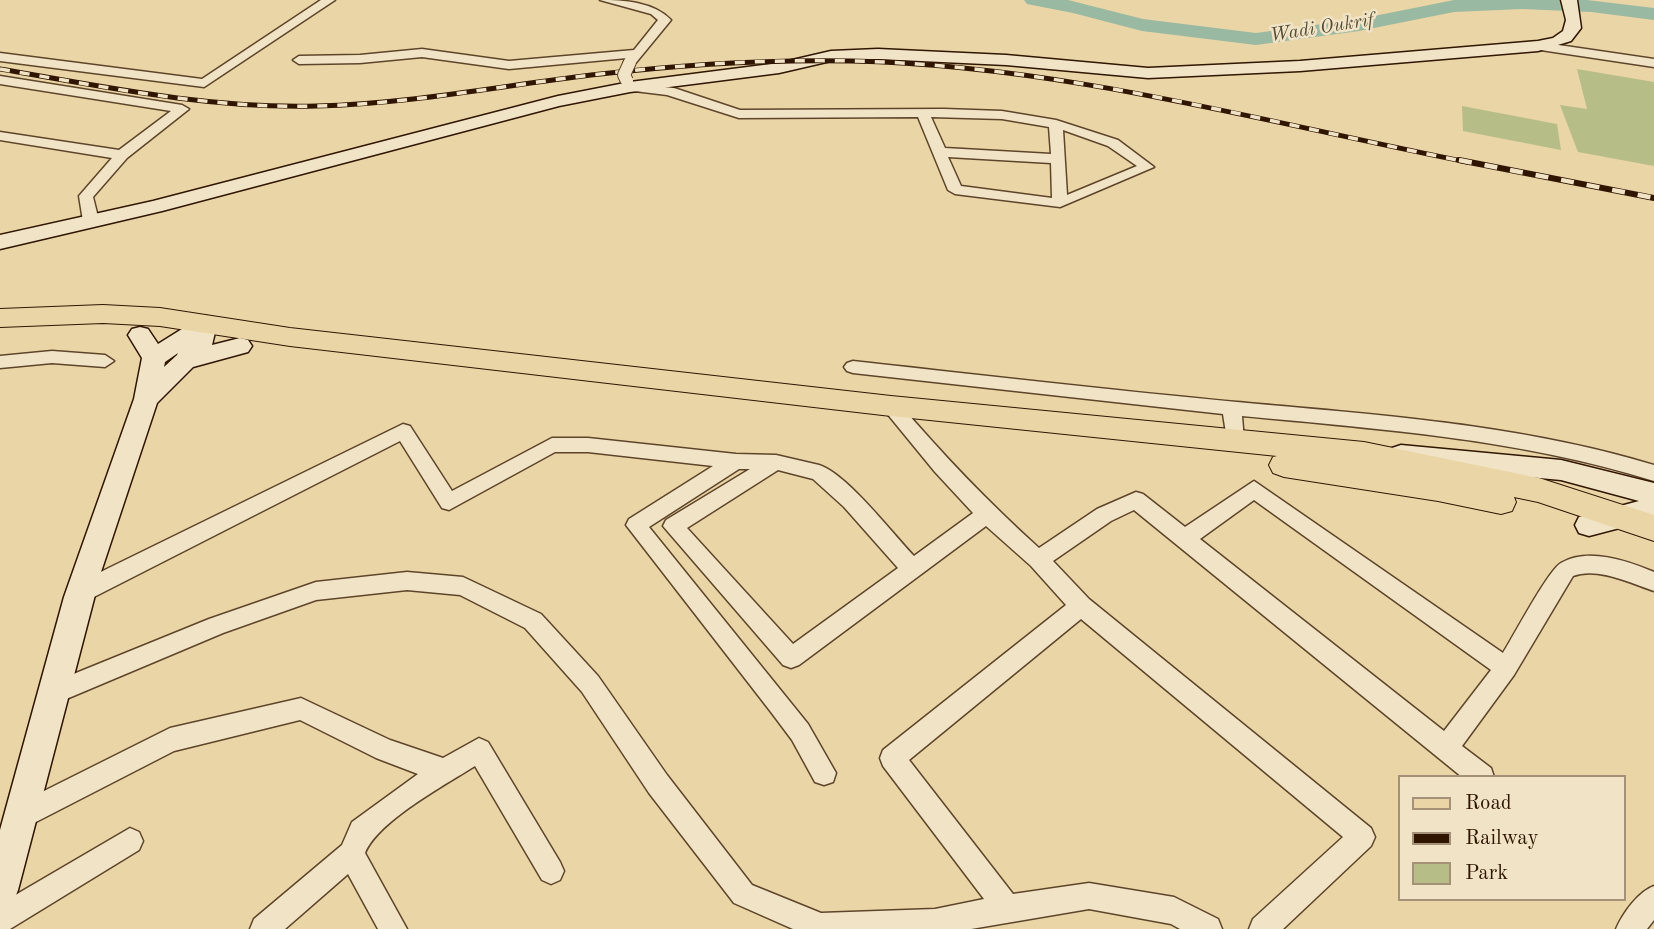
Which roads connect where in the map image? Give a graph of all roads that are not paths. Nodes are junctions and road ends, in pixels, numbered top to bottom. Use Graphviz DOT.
graph roads {
  1 [pos="329,0"];
  2 [pos="613,1"];
  3 [pos="1571,7"];
  4 [pos="1568,34"];
  5 [pos="1538,46"];
  6 [pos="1615,56"];
  7 [pos="0,57"];
  8 [pos="634,57"];
  9 [pos="299,60"];
  10 [pos="1654,63"];
  11 [pos="0,80"];
  12 [pos="629,84"];
  13 [pos="923,113"];
  14 [pos="1056,124"];
  15 [pos="0,136"];
  16 [pos="938,152"];
  17 [pos="122,155"];
  18 [pos="1058,159"];
  19 [pos="1060,203"];
  20 [pos="91,221"];
  21 [pos="0,242"];
  22 [pos="0,318"];
  23 [pos="0,334"];
  24 [pos="140,335"];
  25 [pos="193,342"];
  26 [pos="154,358"];
  27 [pos="105,361"];
  28 [pos="0,362"];
  29 [pos="853,367"];
  30 [pos="146,399"];
  31 [pos="1232,408"];
  32 [pos="914,416"];
  33 [pos="1235,441"];
  34 [pos="1364,453"];
  35 [pos="736,461"];
  36 [pos="776,462"];
  37 [pos="1654,473"];
  38 [pos="1654,494"];
  39 [pos="1654,508"];
  40 [pos="987,514"];
  41 [pos="1623,517"];
  42 [pos="1589,525"];
  43 [pos="1654,528"];
  44 [pos="1184,539"];
  45 [pos="1654,547"];
  46 [pos="1038,560"];
  47 [pos="913,570"];
  48 [pos="1654,582"];
  49 [pos="80,593"];
  50 [pos="1082,606"];
  51 [pos="1506,668"];
  52 [pos="52,694"];
  53 [pos="1446,748"];
  54 [pos="444,772"];
  55 [pos="824,773"];
  56 [pos="1480,775"];
  57 [pos="23,816"];
  58 [pos="130,841"];
  59 [pos="351,854"];
  60 [pos="551,871"];
  61 [pos="0,890"];
  62 [pos="1654,899"];
  63 [pos="1007,908"];
  64 [pos="0,919"];
  65 [pos="264,929"];
  66 [pos="393,929"];
  67 [pos="1208,929"];
  68 [pos="1263,929"];
  69 [pos="1630,929"];
  1 -- 7 [label="street"];
  2 -- 8 [label="street"];
  3 -- 4 [label="street"];
  4 -- 5 [label="street"];
  4 -- 6 [label="street"];
  5 -- 6 [label="street"];
  5 -- 12 [label="street"];
  6 -- 10 [label="street"];
  8 -- 9 [label="street"];
  8 -- 12 [label="street, bridge"];
  11 -- 17 [label="street"];
  12 -- 13 [label="street"];
  12 -- 20 [label="street"];
  13 -- 14 [label="street"];
  13 -- 16 [label="street"];
  14 -- 18 [label="street"];
  14 -- 19 [label="street"];
  15 -- 17 [label="street"];
  16 -- 18 [label="street"];
  16 -- 19 [label="street"];
  17 -- 20 [label="street"];
  18 -- 19 [label="street"];
  20 -- 21 [label="street"];
  22 -- 25 [label="main road"];
  23 -- 24 [label="main road"];
  24 -- 25 [label="main road"];
  24 -- 26 [label="street"];
  25 -- 26 [label="street"];
  25 -- 30 [label="street"];
  25 -- 32 [label="main road"];
  25 -- 32 [label="main road"];
  26 -- 30 [label="street"];
  27 -- 28 [label="street"];
  29 -- 31 [label="street"];
  30 -- 49 [label="street"];
  31 -- 33 [label="street"];
  31 -- 37 [label="street"];
  32 -- 33 [label="main road"];
  32 -- 40 [label="street"];
  32 -- 42 [label="main road"];
  33 -- 34 [label="main road"];
  34 -- 38 [label="street"];
  34 -- 41 [label="main road"];
  35 -- 36 [label="street"];
  35 -- 49 [label="street"];
  35 -- 55 [label="street"];
  36 -- 47 [label="street"];
  36 -- 47 [label="street"];
  39 -- 41 [label="street"];
  40 -- 46 [label="street"];
  40 -- 47 [label="street"];
  41 -- 42 [label="street"];
  41 -- 43 [label="main road"];
  42 -- 45 [label="main road"];
  44 -- 46 [label="street"];
  44 -- 51 [label="street"];
  44 -- 53 [label="street"];
  46 -- 50 [label="street"];
  48 -- 51 [label="street"];
  49 -- 52 [label="street"];
  50 -- 63 [label="street"];
  50 -- 68 [label="street"];
  51 -- 53 [label="street"];
  52 -- 57 [label="street"];
  52 -- 63 [label="street"];
  53 -- 56 [label="street"];
  54 -- 57 [label="street"];
  54 -- 59 [label="street"];
  54 -- 60 [label="street"];
  57 -- 61 [label="street"];
  58 -- 64 [label="street"];
  59 -- 65 [label="street"];
  59 -- 66 [label="street"];
  62 -- 69 [label="street"];
  63 -- 67 [label="street"];
}
